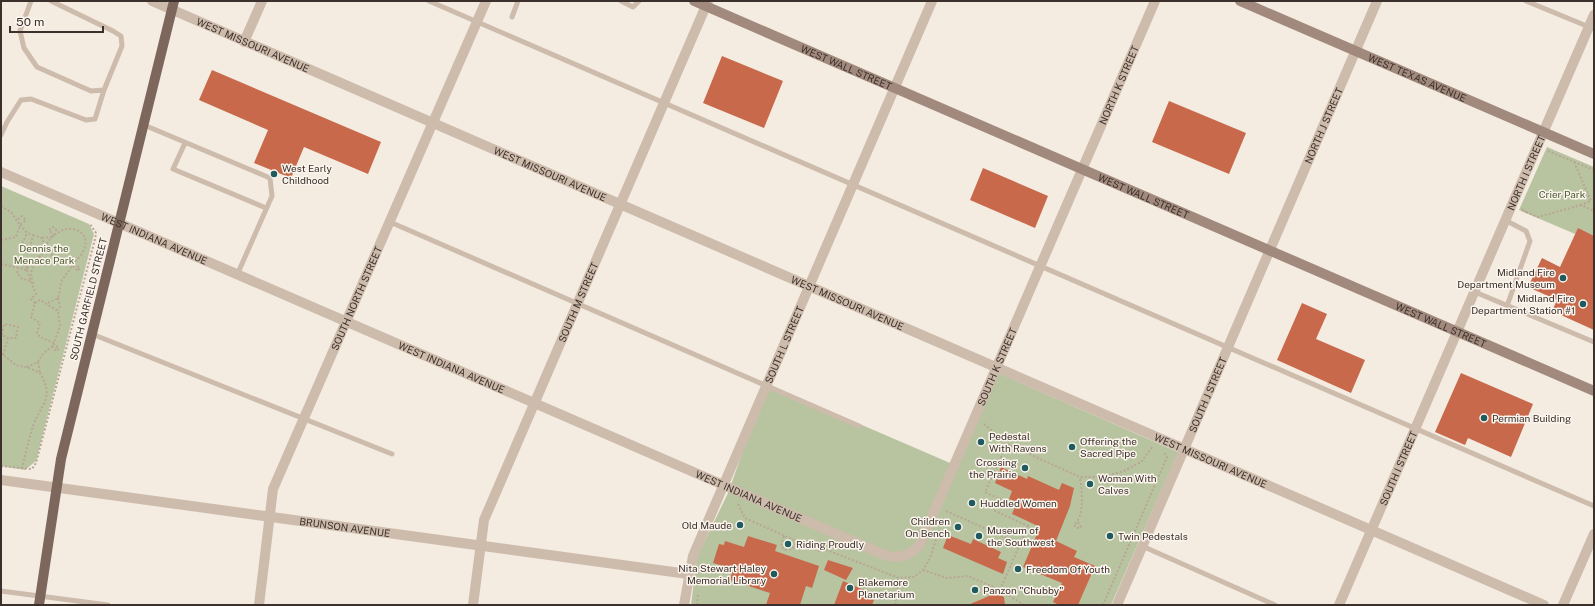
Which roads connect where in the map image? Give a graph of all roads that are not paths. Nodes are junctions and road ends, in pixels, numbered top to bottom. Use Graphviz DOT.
graph roads {
  1 [pos="32,1"];
  2 [pos="51,1"];
  3 [pos="152,1"];
  4 [pos="262,1"];
  5 [pos="429,1"];
  6 [pos="486,1"];
  7 [pos="518,1"];
  8 [pos="621,1"];
  9 [pos="639,1"];
  10 [pos="694,1"];
  11 [pos="932,1"];
  12 [pos="1155,1"];
  13 [pos="1240,1"];
  14 [pos="1377,1"];
  15 [pos="1526,1"];
  16 [pos="707,4"];
  17 [pos="174,6"];
  18 [pos="1594,14"];
  19 [pos="512,17"];
  20 [pos="477,22"];
  21 [pos="1591,28"];
  22 [pos="244,42"];
  23 [pos="1356,51"];
  24 [pos="895,88"];
  25 [pos="104,90"];
  26 [pos="664,103"];
  27 [pos="432,124"];
  28 [pos="144,125"];
  29 [pos="1543,132"];
  30 [pos="1,135"];
  31 [pos="185,143"];
  32 [pos="1594,154"];
  33 [pos="1082,169"];
  34 [pos="1,172"];
  35 [pos="852,185"];
  36 [pos="621,206"];
  37 [pos="266,208"];
  38 [pos="1505,220"];
  39 [pos="390,222"];
  40 [pos="119,224"];
  41 [pos="1271,250"];
  42 [pos="1040,266"];
  43 [pos="237,275"];
  44 [pos="808,287"];
  45 [pos="1474,292"];
  46 [pos="579,303"];
  47 [pos="1506,306"];
  48 [pos="346,322"];
  49 [pos="1458,332"];
  50 [pos="92,334"];
  51 [pos="1594,342"];
  52 [pos="1228,347"];
  53 [pos="996,368"];
  54 [pos="767,384"];
  55 [pos="1594,391"];
  56 [pos="535,404"];
  57 [pos="304,419"];
  58 [pos="859,426"];
  59 [pos="1415,429"];
  60 [pos="1184,449"];
  61 [pos="392,454"];
  62 [pos="1,480"];
  63 [pos="724,485"];
  64 [pos="56,487"];
  65 [pos="1594,506"];
  66 [pos="270,516"];
  67 [pos="1372,530"];
  68 [pos="1594,534"];
  69 [pos="480,546"];
  70 [pos="1142,546"];
  71 [pos="903,556"];
  72 [pos="688,574"];
  73 [pos="1,591"];
  74 [pos="39,601"];
  75 [pos="108,605"];
  76 [pos="259,605"];
  77 [pos="473,605"];
  78 [pos="684,605"];
  79 [pos="1116,605"];
  80 [pos="1275,605"];
  81 [pos="1339,605"];
  82 [pos="1544,605"];
  83 [pos="1563,605"];
  1 -- 25 [label="lane"];
  2 -- 25 [label="lane"];
  3 -- 17 [label="street, WEST MISSOURI AVENUE"];
  4 -- 22 [label="street"];
  5 -- 20 [label="lane"];
  6 -- 20 [label="street, SOUTH NORTH STREET"];
  7 -- 19 [label="lane"];
  8 -- 9 [label="lane"];
  10 -- 16 [label="street, WEST WALL STREET"];
  11 -- 24 [label="street, SOUTH L STREET"];
  12 -- 33 [label="street, NORTH K STREET"];
  13 -- 23 [label="street, WEST TEXAS AVENUE"];
  14 -- 23 [label="street, NORTH J STREET"];
  15 -- 21 [label="lane"];
  16 -- 24 [label="street, WEST WALL STREET"];
  16 -- 26 [label="street, SOUTH M STREET"];
  17 -- 22 [label="street, WEST MISSOURI AVENUE"];
  17 -- 28 [label="main road, SOUTH GARFIELD STREET"];
  18 -- 21 [label="street, NORTH I STREET"];
  20 -- 26 [label="lane"];
  20 -- 27 [label="street, SOUTH NORTH STREET"];
  21 -- 29 [label="street, NORTH I STREET"];
  22 -- 27 [label="street, WEST MISSOURI AVENUE"];
  23 -- 29 [label="street, WEST TEXAS AVENUE"];
  23 -- 41 [label="street, NORTH J STREET"];
  24 -- 33 [label="street, WEST WALL STREET"];
  24 -- 35 [label="street, SOUTH L STREET"];
  25 -- 30 [label="lane"];
  26 -- 35 [label="lane"];
  26 -- 36 [label="street, SOUTH M STREET"];
  27 -- 36 [label="street, WEST MISSOURI AVENUE"];
  27 -- 39 [label="street, SOUTH NORTH STREET"];
  28 -- 31 [label="lane"];
  28 -- 40 [label="main road, SOUTH GARFIELD STREET"];
  29 -- 32 [label="street, WEST TEXAS AVENUE"];
  29 -- 38 [label="street, NORTH I STREET"];
  31 -- 37 [label="lane"];
  31 -- 37 [label="lane"];
  33 -- 41 [label="street, WEST WALL STREET"];
  33 -- 42 [label="street, SOUTH K STREET"];
  34 -- 40 [label="street, WEST INDIANA AVENUE"];
  35 -- 42 [label="lane"];
  35 -- 44 [label="street, SOUTH L STREET"];
  36 -- 44 [label="street, WEST MISSOURI AVENUE"];
  36 -- 46 [label="street, SOUTH M STREET"];
  37 -- 43 [label="lane"];
  38 -- 45 [label="street, NORTH I STREET"];
  38 -- 47 [label="lane"];
  39 -- 46 [label="lane"];
  39 -- 48 [label="street, SOUTH NORTH STREET"];
  40 -- 43 [label="street, WEST INDIANA AVENUE"];
  40 -- 50 [label="main road, SOUTH GARFIELD STREET"];
  41 -- 49 [label="street, WEST WALL STREET"];
  41 -- 52 [label="street, SOUTH J STREET"];
  42 -- 52 [label="lane"];
  42 -- 53 [label="street, SOUTH K STREET"];
  43 -- 48 [label="street, WEST INDIANA AVENUE"];
  44 -- 53 [label="street, WEST MISSOURI AVENUE"];
  44 -- 54 [label="street, SOUTH L STREET"];
  45 -- 47 [label="lane"];
  45 -- 49 [label="street, NORTH I STREET"];
  46 -- 54 [label="lane"];
  46 -- 56 [label="street, SOUTH M STREET"];
  47 -- 51 [label="lane"];
  48 -- 56 [label="street, WEST INDIANA AVENUE"];
  48 -- 57 [label="street, SOUTH NORTH STREET"];
  49 -- 55 [label="street, WEST WALL STREET"];
  49 -- 59 [label="street, SOUTH I STREET"];
  50 -- 57 [label="lane"];
  50 -- 64 [label="main road, SOUTH GARFIELD STREET"];
  52 -- 59 [label="lane"];
  52 -- 60 [label="street, SOUTH J STREET"];
  53 -- 60 [label="street, WEST MISSOURI AVENUE"];
  53 -- 71 [label="street, SOUTH K STREET"];
  54 -- 58 [label="lane"];
  54 -- 63 [label="street, SOUTH L STREET"];
  56 -- 63 [label="street, WEST INDIANA AVENUE"];
  56 -- 69 [label="street, SOUTH M STREET"];
  57 -- 61 [label="lane"];
  57 -- 66 [label="street, SOUTH NORTH STREET"];
  59 -- 65 [label="lane"];
  59 -- 67 [label="street, SOUTH I STREET"];
  60 -- 67 [label="street, WEST MISSOURI AVENUE"];
  60 -- 70 [label="street, SOUTH J STREET"];
  62 -- 64 [label="street, BRUNSON AVENUE"];
  63 -- 71 [label="street, WEST INDIANA AVENUE"];
  63 -- 72 [label="street, SOUTH L STREET"];
  64 -- 66 [label="street, BRUNSON AVENUE"];
  64 -- 74 [label="main road, SOUTH GARFIELD STREET"];
  66 -- 69 [label="street, BRUNSON AVENUE"];
  66 -- 76 [label="street, SOUTH NORTH STREET"];
  67 -- 81 [label="street, SOUTH I STREET"];
  67 -- 82 [label="street, WEST MISSOURI AVENUE"];
  68 -- 83 [label="street"];
  69 -- 72 [label="street, BRUNSON AVENUE"];
  69 -- 77 [label="street, SOUTH M STREET"];
  70 -- 79 [label="street, SOUTH J STREET"];
  70 -- 80 [label="lane"];
  72 -- 78 [label="street, SOUTH L STREET"];
  73 -- 74 [label="lane"];
  74 -- 75 [label="lane"];
}
